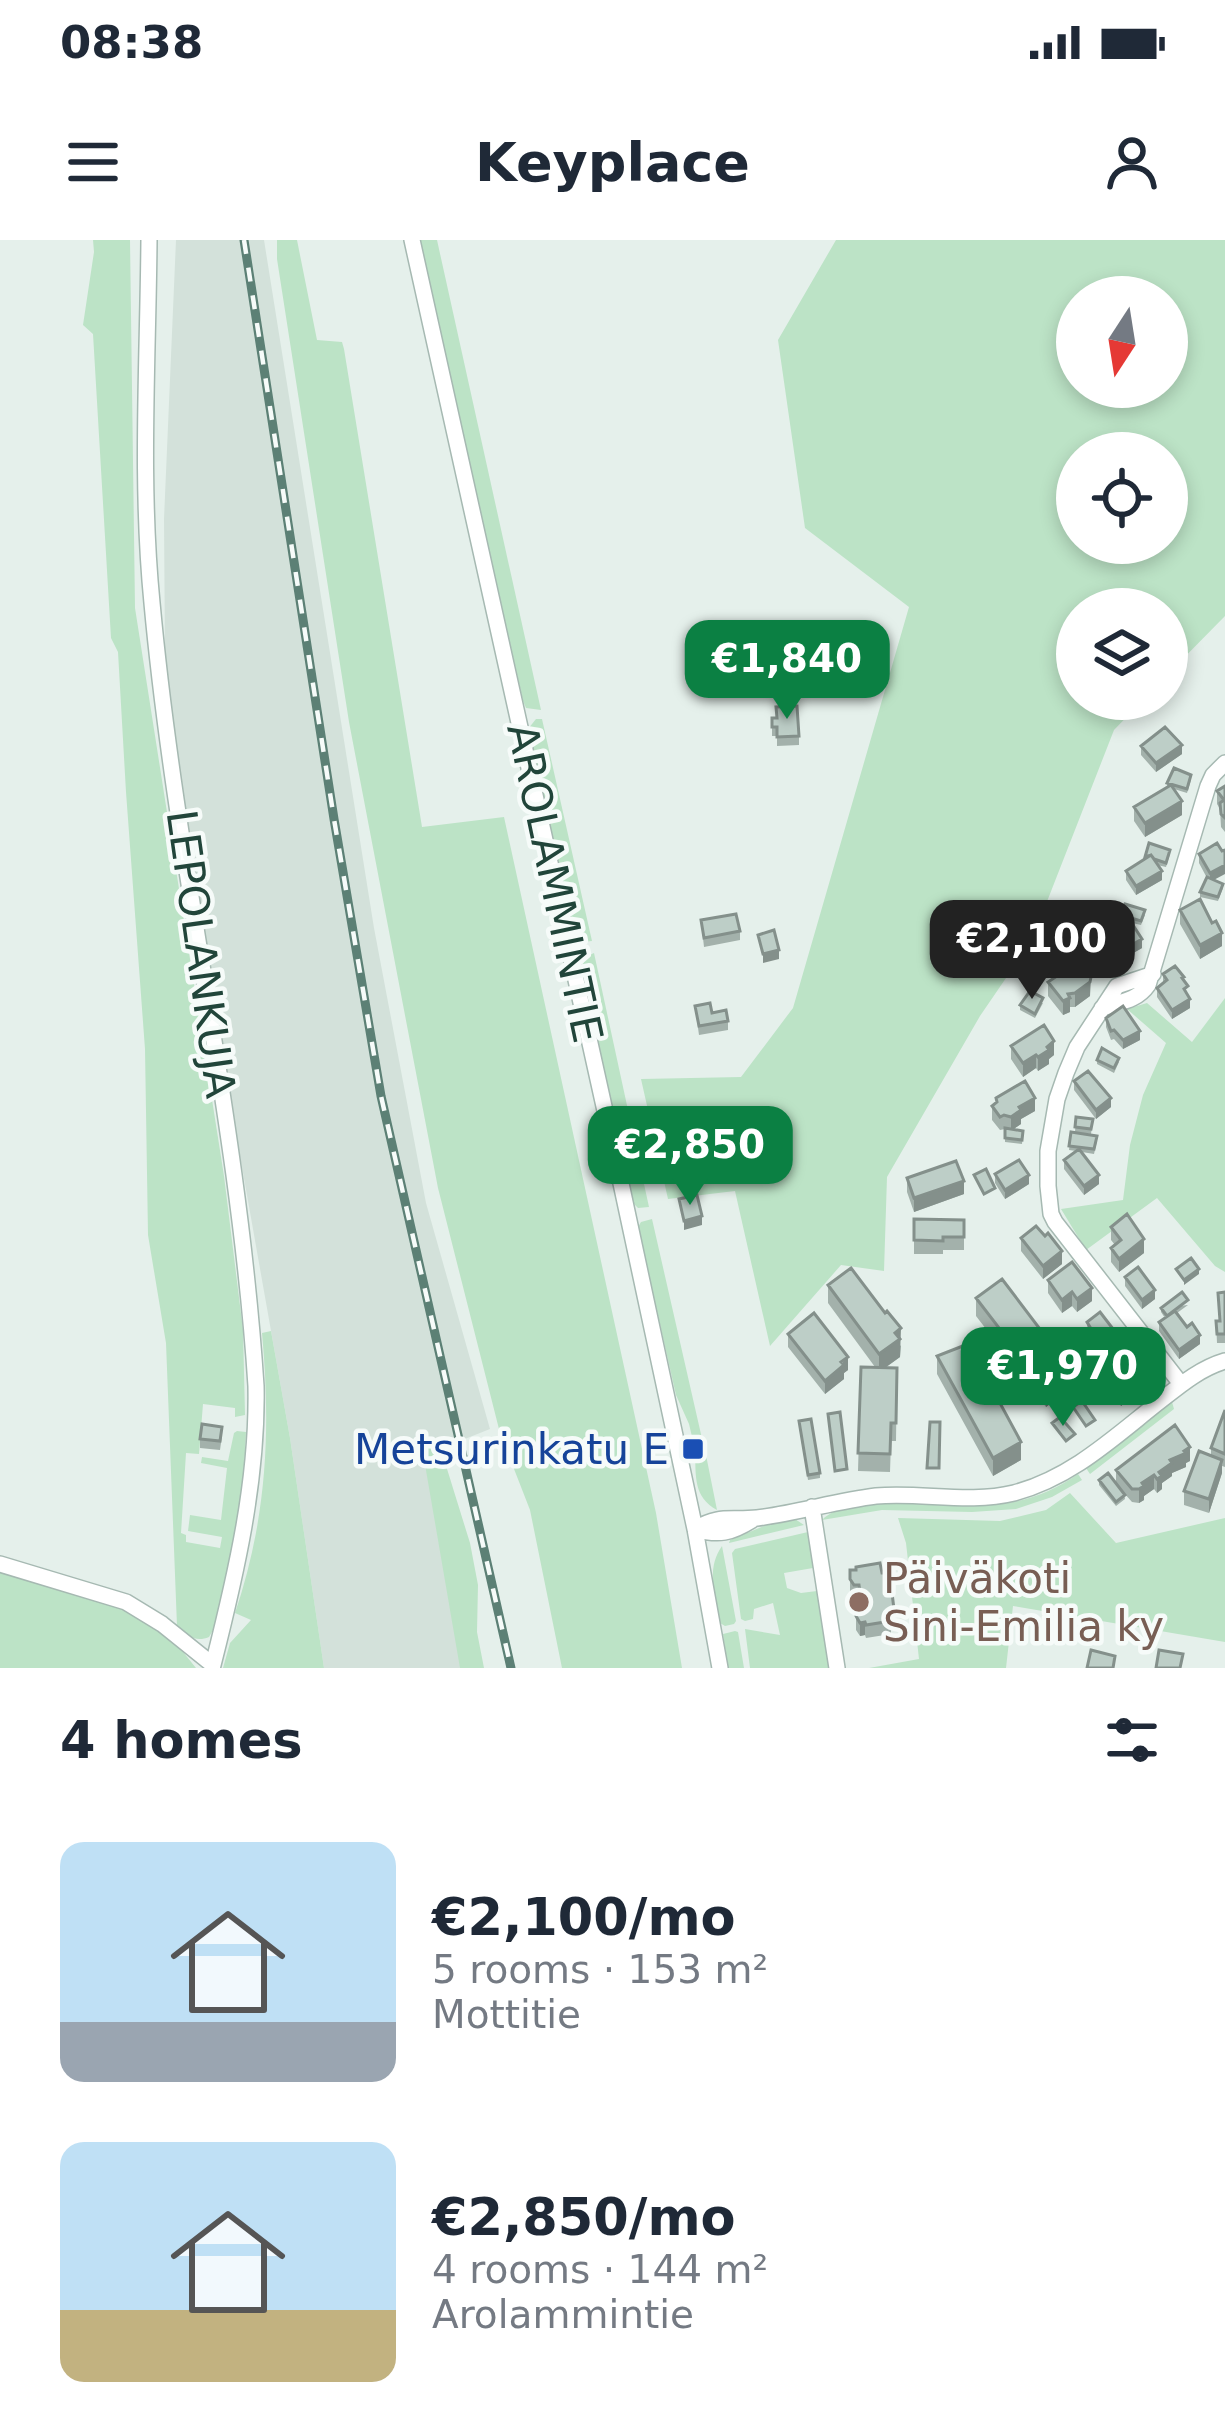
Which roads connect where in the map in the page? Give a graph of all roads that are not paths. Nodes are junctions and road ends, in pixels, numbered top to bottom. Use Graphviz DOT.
graph roads {
  1 [pos="149,240"];
  2 [pos="412,240"];
  3 [pos="1225,763"];
  4 [pos="1225,1361"];
  5 [pos="1181,1384"];
  6 [pos="812,1507"];
  7 [pos="695,1529"];
  8 [pos="0,1564"];
  9 [pos="212,1666"];
  10 [pos="720,1668"];
  11 [pos="837,1668"];
  1 -- 9 [label="street, LEPOLANKUJA"];
  2 -- 7 [label="street, AROLAMMINTIE"];
  3 -- 5 [label="street"];
  4 -- 5 [label="street"];
  5 -- 6 [label="street"];
  6 -- 7 [label="street"];
  6 -- 11 [label="street"];
  7 -- 10 [label="street, AROLAMMINTIE"];
  8 -- 9 [label="street"];
}
